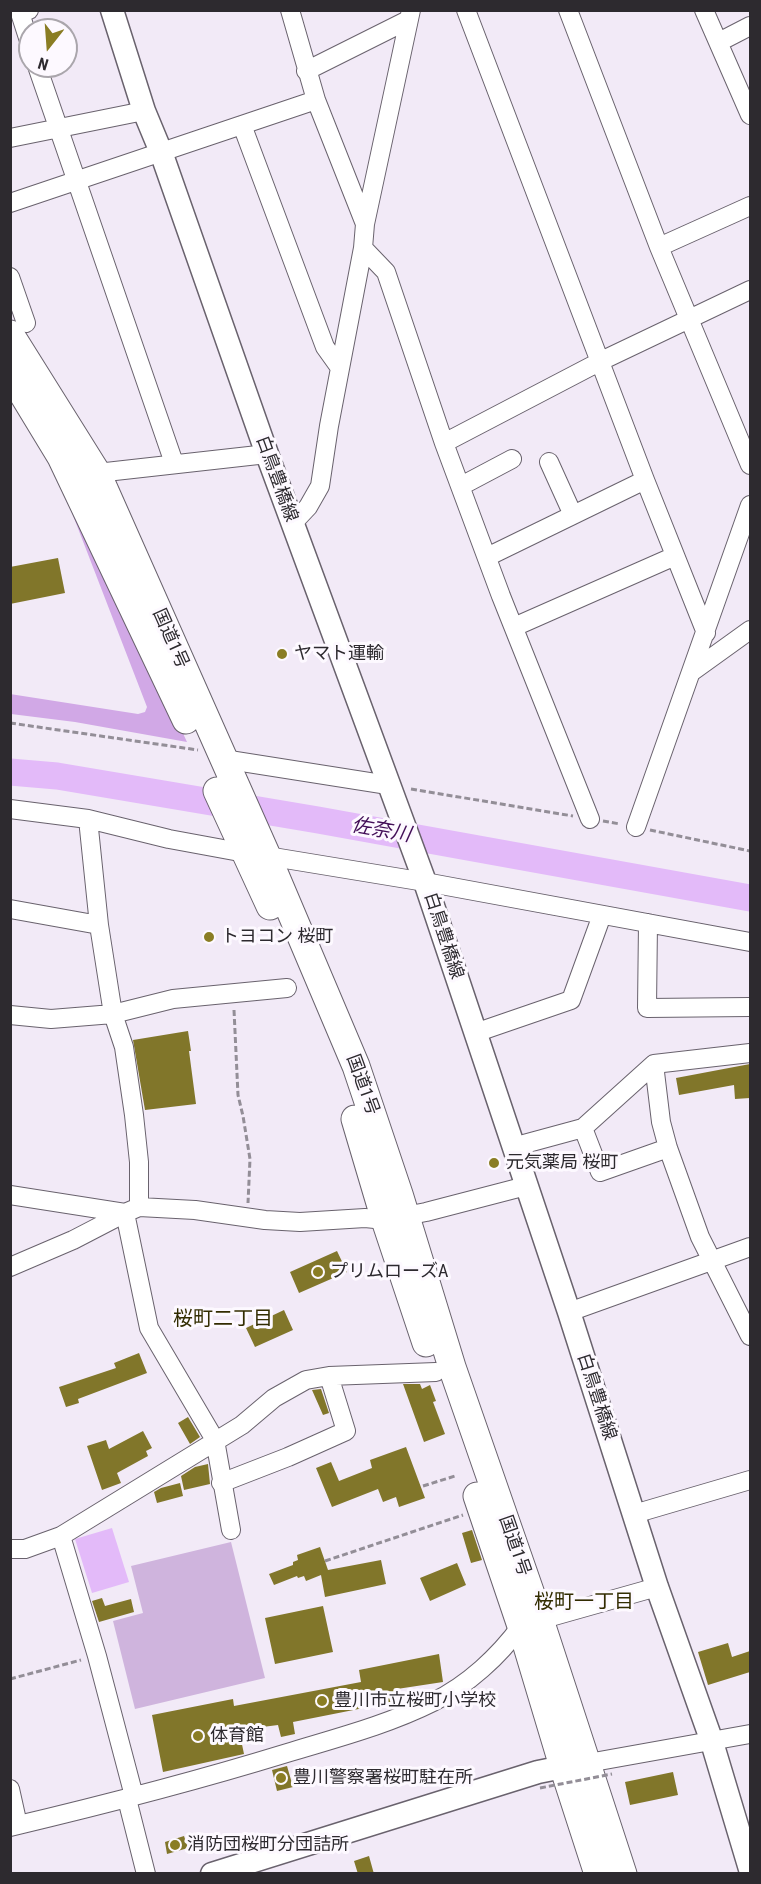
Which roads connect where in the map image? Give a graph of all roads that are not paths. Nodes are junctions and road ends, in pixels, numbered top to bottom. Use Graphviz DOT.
graph roads {
  1 [pos="112,10"];
  2 [pos="290,10"];
  3 [pos="466,10"];
  4 [pos="568,10"];
  5 [pos="704,10"];
  6 [pos="410,15"];
  7 [pos="750,26"];
  8 [pos="719,42"];
  9 [pos="306,71"];
  10 [pos="41,78"];
  11 [pos="316,100"];
  12 [pos="144,111"];
  13 [pos="750,115"];
  14 [pos="242,125"];
  15 [pos="57,129"];
  16 [pos="10,138"];
  17 [pos="161,152"];
  18 [pos="76,181"];
  19 [pos="10,203"];
  20 [pos="750,206"];
  21 [pos="365,224"];
  22 [pos="659,247"];
  23 [pos="363,248"];
  24 [pos="10,277"];
  25 [pos="750,290"];
  26 [pos="689,320"];
  27 [pos="18,329"];
  28 [pos="601,361"];
  29 [pos="340,368"];
  30 [pos="10,373"];
  31 [pos="444,443"];
  32 [pos="267,454"];
  33 [pos="512,459"];
  34 [pos="549,462"];
  35 [pos="174,463"];
  36 [pos="750,465"];
  37 [pos="97,473"];
  38 [pos="645,480"];
  39 [pos="461,486"];
  40 [pos="750,505"];
  41 [pos="573,515"];
  42 [pos="292,524"];
  43 [pos="675,556"];
  44 [pos="487,557"];
  45 [pos="514,627"];
  46 [pos="750,630"];
  47 [pos="706,633"];
  48 [pos="693,671"];
  49 [pos="209,756"];
  50 [pos="388,785"];
  51 [pos="10,809"];
  52 [pos="88,819"];
  53 [pos="590,819"];
  54 [pos="636,827"];
  55 [pos="256,854"];
  56 [pos="424,882"];
  57 [pos="10,909"];
  58 [pos="602,915"];
  59 [pos="648,923"];
  60 [pos="99,925"];
  61 [pos="750,942"];
  62 [pos="287,988"];
  63 [pos="750,1007"];
  64 [pos="113,1014"];
  65 [pos="10,1015"];
  66 [pos="475,1033"];
  67 [pos="750,1053"];
  68 [pos="654,1064"];
  69 [pos="583,1128"];
  70 [pos="513,1147"];
  71 [pos="668,1148"];
  72 [pos="526,1186"];
  73 [pos="10,1195"];
  74 [pos="132,1210"];
  75 [pos="395,1218"];
  76 [pos="750,1246"];
  77 [pos="713,1261"];
  78 [pos="10,1267"];
  79 [pos="569,1312"];
  80 [pos="750,1336"];
  81 [pos="436,1372"];
  82 [pos="328,1376"];
  83 [pos="214,1440"];
  84 [pos="750,1480"];
  85 [pos="221,1483"];
  86 [pos="634,1514"];
  87 [pos="231,1530"];
  88 [pos="61,1536"];
  89 [pos="10,1549"];
  90 [pos="657,1587"];
  91 [pos="531,1623"];
  92 [pos="750,1734"];
  93 [pos="711,1739"];
  94 [pos="575,1765"];
  95 [pos="10,1789"];
  96 [pos="130,1798"];
  97 [pos="14,1826"];
  98 [pos="750,1869"];
  99 [pos="146,1874"];
  100 [pos="212,1874"];
  101 [pos="598,1874"];
  102 [pos="623,1874"];
  1 -- 12 [label="main road, 白鳥豊橋線"];
  2 -- 9 [label="street"];
  3 -- 28 [label="street"];
  4 -- 22 [label="street"];
  5 -- 8 [label="street"];
  6 -- 9 [label="street"];
  6 -- 21 [label="street"];
  7 -- 8 [label="street"];
  8 -- 13 [label="street"];
  9 -- 11 [label="street"];
  10 -- 15 [label="street"];
  11 -- 14 [label="street"];
  11 -- 21 [label="street"];
  12 -- 15 [label="street"];
  12 -- 17 [label="main road, 白鳥豊橋線"];
  14 -- 17 [label="street"];
  14 -- 29 [label="street"];
  15 -- 16 [label="street"];
  15 -- 18 [label="street"];
  17 -- 18 [label="street"];
  17 -- 32 [label="main road, 白鳥豊橋線"];
  18 -- 19 [label="street"];
  18 -- 35 [label="street"];
  20 -- 22 [label="street"];
  21 -- 23 [label="street"];
  22 -- 26 [label="street"];
  23 -- 29 [label="street"];
  23 -- 31 [label="street"];
  24 -- 27 [label="street"];
  25 -- 26 [label="street"];
  26 -- 28 [label="street"];
  26 -- 36 [label="street"];
  27 -- 37 [label="highway, 国道1号"];
  28 -- 31 [label="street"];
  28 -- 38 [label="street"];
  29 -- 42 [label="street"];
  30 -- 49 [label="highway, 国道1号"];
  31 -- 39 [label="street"];
  32 -- 35 [label="street"];
  32 -- 42 [label="main road, 白鳥豊橋線"];
  33 -- 39 [label="street"];
  34 -- 41 [label="street"];
  35 -- 37 [label="street"];
  37 -- 49 [label="highway, 国道1号"];
  38 -- 41 [label="street"];
  38 -- 43 [label="street"];
  39 -- 44 [label="street"];
  40 -- 47 [label="street"];
  41 -- 44 [label="street"];
  42 -- 50 [label="main road, 白鳥豊橋線"];
  43 -- 45 [label="street"];
  43 -- 47 [label="street"];
  44 -- 45 [label="street"];
  45 -- 53 [label="street"];
  46 -- 48 [label="street"];
  47 -- 48 [label="street"];
  48 -- 54 [label="street"];
  49 -- 50 [label="street"];
  49 -- 55 [label="highway, 国道1号"];
  50 -- 56 [label="main road, 白鳥豊橋線"];
  51 -- 52 [label="street"];
  52 -- 55 [label="street"];
  52 -- 60 [label="street"];
  55 -- 56 [label="street"];
  55 -- 75 [label="highway, 国道1号"];
  56 -- 58 [label="street"];
  56 -- 66 [label="main road, 白鳥豊橋線"];
  57 -- 60 [label="street"];
  58 -- 59 [label="street"];
  58 -- 66 [label="street"];
  59 -- 61 [label="street"];
  59 -- 63 [label="street"];
  60 -- 64 [label="street"];
  62 -- 64 [label="street"];
  64 -- 65 [label="street"];
  64 -- 74 [label="street"];
  66 -- 70 [label="main road, 白鳥豊橋線"];
  67 -- 68 [label="street"];
  68 -- 69 [label="street"];
  68 -- 71 [label="street"];
  69 -- 70 [label="street"];
  69 -- 71 [label="street"];
  70 -- 72 [label="main road, 白鳥豊橋線"];
  71 -- 77 [label="street"];
  72 -- 75 [label="street"];
  72 -- 79 [label="main road, 白鳥豊橋線"];
  73 -- 74 [label="street"];
  74 -- 75 [label="street"];
  74 -- 78 [label="street"];
  74 -- 83 [label="street"];
  75 -- 81 [label="highway, 国道1号"];
  75 -- 91 [label="highway, 国道1号"];
  76 -- 77 [label="street"];
  77 -- 79 [label="street"];
  77 -- 80 [label="street"];
  79 -- 86 [label="main road, 白鳥豊橋線"];
  81 -- 82 [label="street"];
  81 -- 91 [label="highway, 国道1号"];
  82 -- 83 [label="street"];
  82 -- 85 [label="street"];
  83 -- 85 [label="street"];
  83 -- 88 [label="street"];
  84 -- 86 [label="street"];
  85 -- 87 [label="street"];
  86 -- 90 [label="main road, 白鳥豊橋線"];
  88 -- 89 [label="street"];
  88 -- 96 [label="street"];
  90 -- 91 [label="street"];
  90 -- 93 [label="main road, 白鳥豊橋線"];
  91 -- 94 [label="highway, 国道1号"];
  91 -- 96 [label="street"];
  92 -- 93 [label="street"];
  93 -- 94 [label="street"];
  93 -- 98 [label="main road, 白鳥豊橋線"];
  94 -- 100 [label="main road"];
  94 -- 101 [label="highway, 国道1号"];
  94 -- 102 [label="highway, 国道1号"];
  95 -- 97 [label="street"];
  96 -- 97 [label="street"];
  96 -- 99 [label="street"];
}
